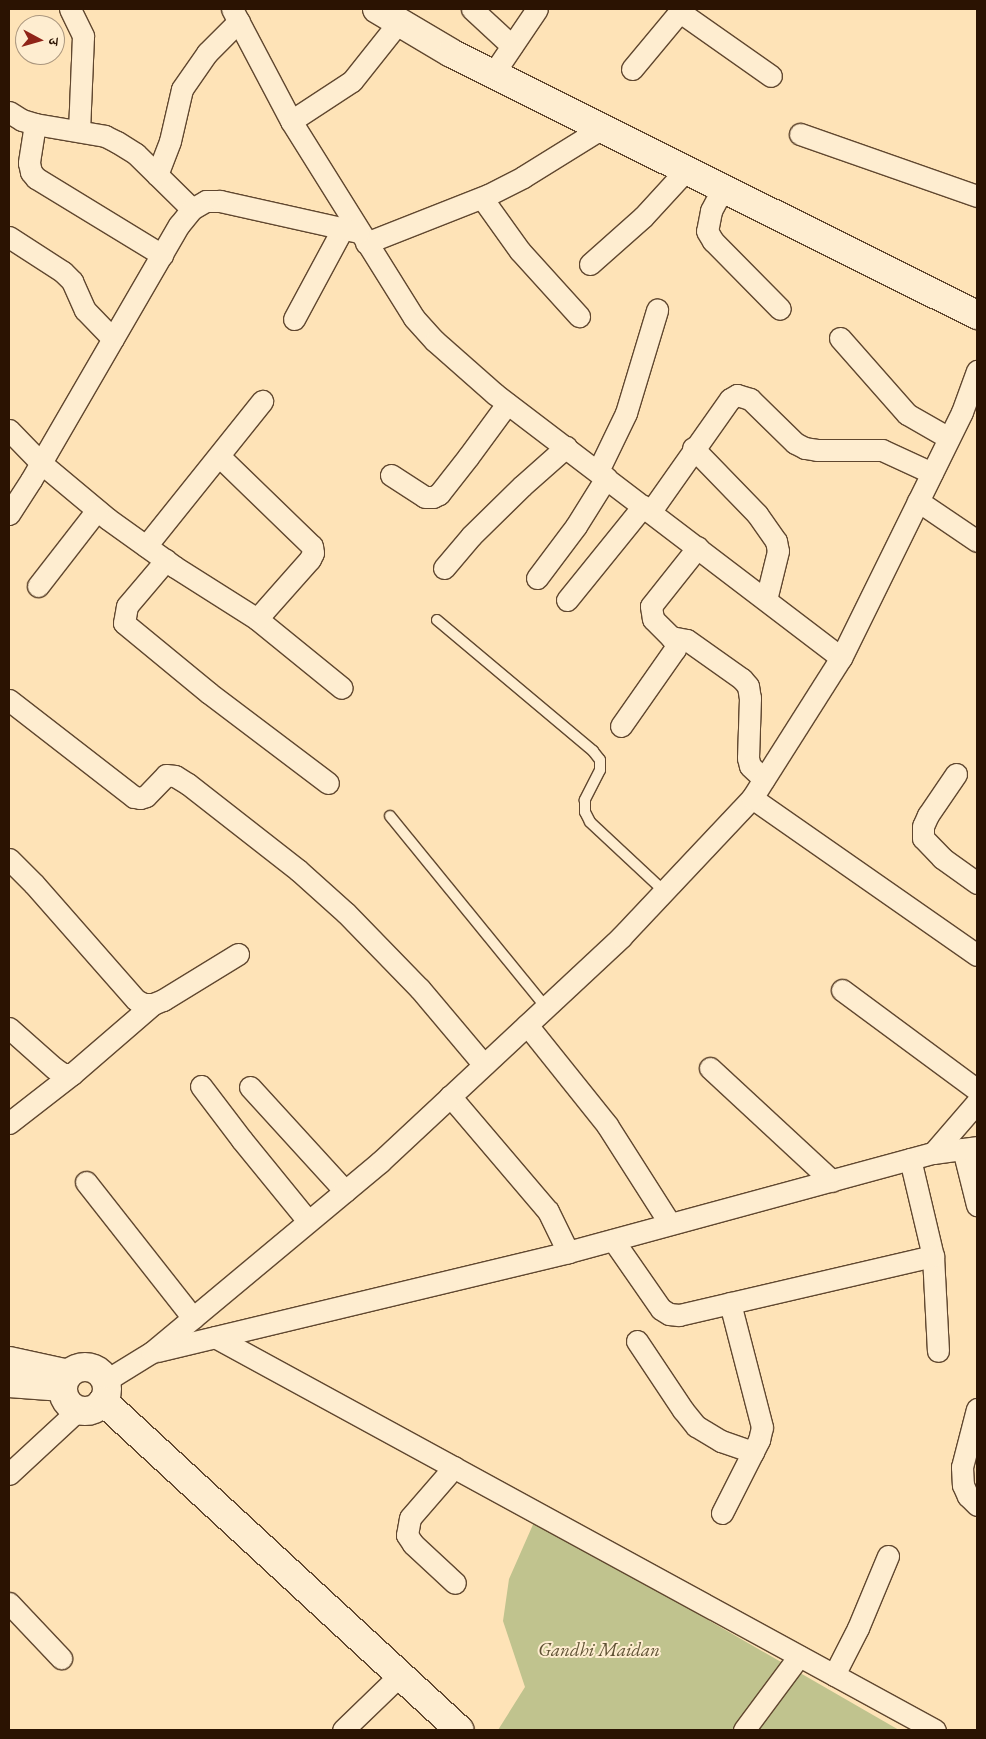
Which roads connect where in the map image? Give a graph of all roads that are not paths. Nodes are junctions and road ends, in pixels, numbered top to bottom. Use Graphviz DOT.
graph roads {
  1 [pos="70,9"];
  2 [pos="472,9"];
  3 [pos="537,9"];
  4 [pos="681,10"];
  5 [pos="236,15"];
  6 [pos="388,15"];
  7 [pos="512,46"];
  8 [pos="632,70"];
  9 [pos="493,74"];
  10 [pos="771,76"];
  11 [pos="9,112"];
  12 [pos="291,121"];
  13 [pos="35,124"];
  14 [pos="602,128"];
  15 [pos="80,132"];
  16 [pos="800,134"];
  17 [pos="686,170"];
  18 [pos="157,175"];
  19 [pos="723,188"];
  20 [pos="977,196"];
  21 [pos="482,198"];
  22 [pos="192,209"];
  23 [pos="356,234"];
  24 [pos="9,237"];
  25 [pos="162,255"];
  26 [pos="590,264"];
  27 [pos="780,309"];
  28 [pos="657,310"];
  29 [pos="977,315"];
  30 [pos="579,316"];
  31 [pos="294,319"];
  32 [pos="840,338"];
  33 [pos="113,339"];
  34 [pos="977,372"];
  35 [pos="262,401"];
  36 [pos="508,404"];
  37 [pos="9,430"];
  38 [pos="950,438"];
  39 [pos="566,447"];
  40 [pos="693,448"];
  41 [pos="219,456"];
  42 [pos="41,463"];
  43 [pos="932,473"];
  44 [pos="602,474"];
  45 [pos="391,475"];
  46 [pos="918,501"];
  47 [pos="647,509"];
  48 [pos="97,510"];
  49 [pos="9,514"];
  50 [pos="977,541"];
  51 [pos="146,546"];
  52 [pos="698,547"];
  53 [pos="166,560"];
  54 [pos="444,568"];
  55 [pos="537,578"];
  56 [pos="38,586"];
  57 [pos="567,600"];
  58 [pos="766,600"];
  59 [pos="257,619"];
  60 [pos="437,620"];
  61 [pos="671,637"];
  62 [pos="841,658"];
  63 [pos="342,688"];
  64 [pos="9,700"];
  65 [pos="621,726"];
  66 [pos="956,774"];
  67 [pos="764,779"];
  68 [pos="328,783"];
  69 [pos="752,798"];
  70 [pos="390,816"];
  71 [pos="9,859"];
  72 [pos="977,883"];
  73 [pos="664,891"];
  74 [pos="238,954"];
  75 [pos="977,955"];
  76 [pos="842,990"];
  77 [pos="153,1004"];
  78 [pos="546,1007"];
  79 [pos="527,1025"];
  80 [pos="9,1028"];
  81 [pos="484,1065"];
  82 [pos="710,1068"];
  83 [pos="72,1074"];
  84 [pos="201,1086"];
  85 [pos="250,1087"];
  86 [pos="977,1090"];
  87 [pos="450,1096"];
  88 [pos="977,1102"];
  89 [pos="9,1123"];
  90 [pos="970,1148"];
  91 [pos="932,1153"];
  92 [pos="910,1159"];
  93 [pos="832,1180"];
  94 [pos="86,1182"];
  95 [pos="345,1191"];
  96 [pos="977,1206"];
  97 [pos="308,1221"];
  98 [pos="670,1224"];
  99 [pos="613,1240"];
  100 [pos="568,1252"];
  101 [pos="933,1256"];
  102 [pos="730,1303"];
  103 [pos="193,1318"];
  104 [pos="215,1336"];
  105 [pos="637,1341"];
  106 [pos="938,1351"];
  107 [pos="152,1352"];
  108 [pos="9,1361"];
  109 [pos="66,1381"];
  110 [pos="9,1383"];
  111 [pos="104,1391"];
  112 [pos="78,1410"];
  113 [pos="977,1410"];
  114 [pos="753,1452"];
  115 [pos="454,1467"];
  116 [pos="9,1474"];
  117 [pos="977,1505"];
  118 [pos="722,1512"];
  119 [pos="888,1556"];
  120 [pos="455,1583"];
  121 [pos="9,1603"];
  122 [pos="799,1656"];
  123 [pos="61,1658"];
  124 [pos="400,1675"];
  125 [pos="834,1675"];
  126 [pos="343,1730"];
  127 [pos="460,1730"];
  128 [pos="744,1730"];
  129 [pos="935,1730"];
  1 -- 15 [label="street"];
  2 -- 7 [label="street"];
  3 -- 7 [label="street"];
  4 -- 8 [label="street"];
  4 -- 10 [label="street"];
  5 -- 12 [label="street"];
  5 -- 18 [label="street"];
  6 -- 9 [label="street"];
  6 -- 12 [label="street"];
  7 -- 9 [label="street"];
  9 -- 14 [label="street"];
  11 -- 13 [label="street"];
  12 -- 23 [label="street"];
  13 -- 15 [label="street"];
  13 -- 25 [label="street"];
  14 -- 17 [label="street"];
  14 -- 21 [label="street"];
  15 -- 18 [label="street"];
  16 -- 20 [label="street"];
  17 -- 19 [label="street"];
  17 -- 26 [label="street"];
  18 -- 22 [label="street"];
  19 -- 27 [label="street"];
  19 -- 29 [label="street"];
  21 -- 23 [label="street"];
  21 -- 30 [label="street"];
  22 -- 23 [label="street"];
  22 -- 25 [label="street"];
  23 -- 31 [label="street"];
  23 -- 36 [label="street"];
  24 -- 33 [label="street"];
  25 -- 33 [label="street"];
  28 -- 44 [label="street"];
  32 -- 38 [label="street"];
  33 -- 42 [label="street"];
  34 -- 38 [label="street"];
  35 -- 41 [label="street"];
  36 -- 39 [label="street"];
  36 -- 45 [label="street"];
  37 -- 42 [label="street"];
  38 -- 43 [label="street"];
  39 -- 44 [label="street"];
  39 -- 54 [label="street"];
  40 -- 43 [label="street"];
  40 -- 47 [label="street"];
  40 -- 58 [label="street"];
  41 -- 51 [label="street"];
  41 -- 59 [label="street"];
  42 -- 48 [label="street"];
  42 -- 49 [label="street"];
  43 -- 46 [label="street"];
  44 -- 47 [label="street"];
  44 -- 55 [label="street"];
  46 -- 50 [label="street"];
  46 -- 62 [label="street"];
  47 -- 52 [label="street"];
  47 -- 57 [label="street"];
  48 -- 51 [label="street"];
  48 -- 56 [label="street"];
  51 -- 53 [label="street"];
  52 -- 58 [label="street"];
  52 -- 61 [label="street"];
  53 -- 59 [label="street"];
  53 -- 68 [label="street"];
  58 -- 62 [label="street"];
  59 -- 63 [label="street"];
  60 -- 73 [label="lane"];
  61 -- 65 [label="street"];
  61 -- 67 [label="street"];
  62 -- 67 [label="street"];
  64 -- 81 [label="street"];
  66 -- 72 [label="street"];
  67 -- 69 [label="street"];
  69 -- 73 [label="street"];
  69 -- 75 [label="street"];
  70 -- 78 [label="lane"];
  71 -- 77 [label="street"];
  73 -- 78 [label="street"];
  74 -- 77 [label="street"];
  76 -- 86 [label="street"];
  77 -- 83 [label="street"];
  78 -- 79 [label="street"];
  79 -- 81 [label="street"];
  79 -- 98 [label="street"];
  80 -- 83 [label="street"];
  81 -- 87 [label="street"];
  82 -- 93 [label="street"];
  83 -- 89 [label="street"];
  84 -- 97 [label="street"];
  85 -- 95 [label="street"];
  87 -- 95 [label="street"];
  87 -- 100 [label="street"];
  88 -- 91 [label="street"];
  90 -- 91 [label="street"];
  90 -- 96 [label="street"];
  91 -- 92 [label="street"];
  92 -- 93 [label="street"];
  92 -- 101 [label="street"];
  93 -- 98 [label="street"];
  94 -- 103 [label="street"];
  95 -- 97 [label="street"];
  97 -- 103 [label="street"];
  98 -- 99 [label="street"];
  99 -- 100 [label="street"];
  99 -- 102 [label="street"];
  100 -- 104 [label="street"];
  101 -- 102 [label="street"];
  101 -- 106 [label="street"];
  102 -- 114 [label="street"];
  103 -- 107 [label="street"];
  104 -- 107 [label="street"];
  104 -- 115 [label="street"];
  105 -- 114 [label="street"];
  107 -- 111 [label="street"];
  108 -- 109 [label="street"];
  109 -- 110 [label="street"];
  109 -- 111 [label="street"];
  109 -- 112 [label="street"];
  111 -- 112 [label="street"];
  111 -- 124 [label="street"];
  112 -- 116 [label="street"];
  113 -- 117 [label="street"];
  114 -- 118 [label="street"];
  115 -- 120 [label="street"];
  115 -- 122 [label="street"];
  119 -- 125 [label="street"];
  121 -- 123 [label="street"];
  122 -- 125 [label="street"];
  122 -- 128 [label="street"];
  124 -- 126 [label="street"];
  124 -- 127 [label="street"];
  125 -- 129 [label="street"];
}
